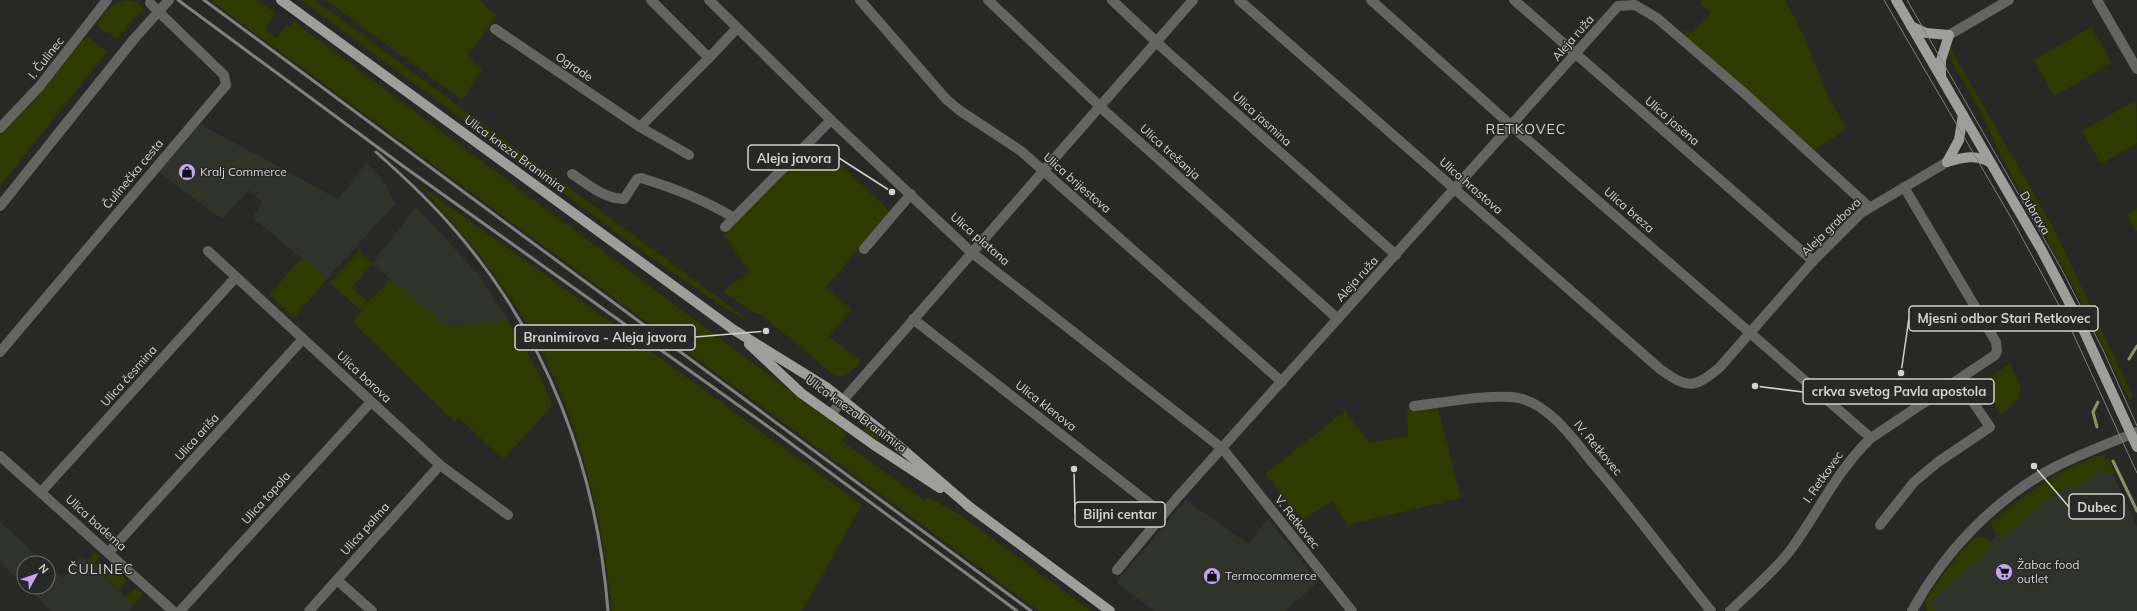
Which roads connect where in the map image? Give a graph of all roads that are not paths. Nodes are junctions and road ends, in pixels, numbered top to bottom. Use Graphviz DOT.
graph roads {
  1 [pos="107,0"];
  2 [pos="169,0"];
  3 [pos="281,0"];
  4 [pos="651,0"];
  5 [pos="709,0"];
  6 [pos="860,0"];
  7 [pos="988,0"];
  8 [pos="1112,0"];
  9 [pos="1193,0"];
  10 [pos="1239,0"];
  11 [pos="1371,0"];
  12 [pos="1514,0"];
  13 [pos="1896,0"];
  14 [pos="2009,0"];
  15 [pos="2097,0"];
  16 [pos="148,2"];
  17 [pos="1615,3"];
  18 [pos="1911,26"];
  19 [pos="738,28"];
  20 [pos="494,29"];
  21 [pos="1949,35"];
  22 [pos="1157,42"];
  23 [pos="1576,55"];
  24 [pos="709,58"];
  25 [pos="2137,69"];
  26 [pos="1941,77"];
  27 [pos="1100,107"];
  28 [pos="1963,115"];
  29 [pos="831,120"];
  30 [pos="1512,126"];
  31 [pos="640,127"];
  32 [pos="0,128"];
  33 [pos="689,155"];
  34 [pos="1947,162"];
  35 [pos="1992,164"];
  36 [pos="1044,172"];
  37 [pos="572,174"];
  38 [pos="1904,187"];
  39 [pos="1455,189"];
  40 [pos="911,194"];
  41 [pos="0,206"];
  42 [pos="1869,207"];
  43 [pos="734,218"];
  44 [pos="725,228"];
  45 [pos="864,249"];
  46 [pos="208,251"];
  47 [pos="971,252"];
  48 [pos="1396,255"];
  49 [pos="1813,261"];
  50 [pos="236,277"];
  51 [pos="913,319"];
  52 [pos="1338,319"];
  53 [pos="734,330"];
  54 [pos="1750,333"];
  55 [pos="303,339"];
  56 [pos="0,352"];
  57 [pos="1958,380"];
  58 [pos="1282,382"];
  59 [pos="1691,385"];
  60 [pos="842,400"];
  61 [pos="371,402"];
  62 [pos="1414,406"];
  63 [pos="830,414"];
  64 [pos="2134,433"];
  65 [pos="1871,438"];
  66 [pos="1223,448"];
  67 [pos="2137,448"];
  68 [pos="0,456"];
  69 [pos="440,465"];
  70 [pos="41,492"];
  71 [pos="972,509"];
  72 [pos="1163,514"];
  73 [pos="508,515"];
  74 [pos="1880,525"];
  75 [pos="110,552"];
  76 [pos="1118,570"];
  77 [pos="337,580"];
  78 [pos="173,611"];
  79 [pos="180,611"];
  80 [pos="308,611"];
  81 [pos="372,611"];
  82 [pos="1110,611"];
  83 [pos="1352,611"];
  84 [pos="1712,611"];
  85 [pos="1730,611"];
  86 [pos="1902,611"];
  87 [pos="1911,611"];
  1 -- 32 [label="street, I. Čulinec"];
  2 -- 41 [label="street"];
  3 -- 53 [label="main road, Ulica kneza Branimira"];
  4 -- 24 [label="street"];
  5 -- 19 [label="street, Ulica platana"];
  6 -- 36 [label="street, Ulica brijestova"];
  7 -- 27 [label="street, Ulica trešanja"];
  8 -- 22 [label="street, Ulica jasmina"];
  9 -- 22 [label="street"];
  10 -- 39 [label="street, Ulica hrastova"];
  11 -- 30 [label="street, Ulica breza"];
  12 -- 23 [label="street, Ulica jasena"];
  13 -- 18 [label="main road, Dubrava"];
  14 -- 21 [label="street"];
  15 -- 25 [label="street"];
  16 -- 56 [label="street, Čulinečka cesta, bridge"];
  17 -- 23 [label="street, Aleja ruža"];
  17 -- 42 [label="street, Aleja ruža"];
  18 -- 21 [label="main road"];
  18 -- 26 [label="main road, Dubrava"];
  19 -- 24 [label="street"];
  19 -- 29 [label="street, Ulica platana"];
  20 -- 31 [label="street, Ograde"];
  21 -- 26 [label="main road"];
  22 -- 27 [label="street"];
  22 -- 48 [label="street, Ulica jasmina"];
  23 -- 30 [label="street, Aleja ruža"];
  23 -- 49 [label="street, Ulica jasena"];
  24 -- 31 [label="street"];
  26 -- 28 [label="main road, Dubrava"];
  27 -- 36 [label="street"];
  27 -- 52 [label="street, Ulica trešanja"];
  28 -- 34 [label="main road"];
  28 -- 35 [label="main road, Dubrava"];
  29 -- 40 [label="street, Ulica platana"];
  29 -- 43 [label="street"];
  30 -- 39 [label="street, Aleja ruža"];
  30 -- 54 [label="street, Ulica breza"];
  31 -- 33 [label="street, Ograde"];
  34 -- 35 [label="main road"];
  34 -- 38 [label="street, Aleja grabova"];
  35 -- 64 [label="main road, Dubrava"];
  36 -- 47 [label="street"];
  36 -- 58 [label="street, Ulica brijestova"];
  37 -- 43 [label="street"];
  38 -- 42 [label="street, Aleja grabova"];
  38 -- 57 [label="street, I. Retkovec"];
  39 -- 48 [label="street, Aleja ruža"];
  39 -- 59 [label="street, Ulica hrastova"];
  40 -- 45 [label="street"];
  40 -- 47 [label="street, Ulica platana"];
  42 -- 49 [label="street, Aleja grabova"];
  43 -- 44 [label="street"];
  46 -- 50 [label="street, Ulica borova"];
  47 -- 51 [label="street"];
  47 -- 66 [label="street, Ulica platana"];
  48 -- 52 [label="street, Aleja ruža"];
  49 -- 54 [label="street, Aleja grabova"];
  50 -- 55 [label="street, Ulica borova"];
  50 -- 70 [label="street, Ulica česmina"];
  51 -- 60 [label="street"];
  51 -- 72 [label="street, Ulica klenova"];
  52 -- 58 [label="street, Aleja ruža"];
  53 -- 60 [label="main road, Ulica kneza Branimira"];
  53 -- 63 [label="main road, Ulica kneza Branimira"];
  54 -- 59 [label="street, Aleja grabova"];
  54 -- 65 [label="street, Ulica breza"];
  55 -- 61 [label="street, Ulica borova"];
  55 -- 75 [label="street, Ulica ariša"];
  57 -- 65 [label="street, I. Retkovec"];
  57 -- 74 [label="street"];
  58 -- 66 [label="street, Aleja ruža"];
  60 -- 63 [label="street"];
  60 -- 71 [label="main road, Ulica kneza Branimira"];
  61 -- 69 [label="street, Ulica borova"];
  61 -- 79 [label="street, Ulica topola"];
  62 -- 84 [label="street, IV. Retkovec"];
  63 -- 71 [label="main road, Ulica kneza Branimira"];
  64 -- 67 [label="main road, Dubrava"];
  64 -- 87 [label="street"];
  65 -- 85 [label="street, I. Retkovec"];
  66 -- 72 [label="street, Aleja ruža"];
  66 -- 83 [label="street, V. Retkovec"];
  68 -- 70 [label="street, Ulica badema"];
  69 -- 73 [label="street, Ulica borova"];
  69 -- 77 [label="street, Ulica palma"];
  70 -- 75 [label="street, Ulica badema"];
  71 -- 82 [label="main road, Ulica kneza Branimira"];
  72 -- 76 [label="street, Aleja ruža"];
  75 -- 78 [label="street, Ulica badema"];
  77 -- 80 [label="street, Ulica palma"];
  77 -- 81 [label="street"];
  86 -- 87 [label="street"];
}
